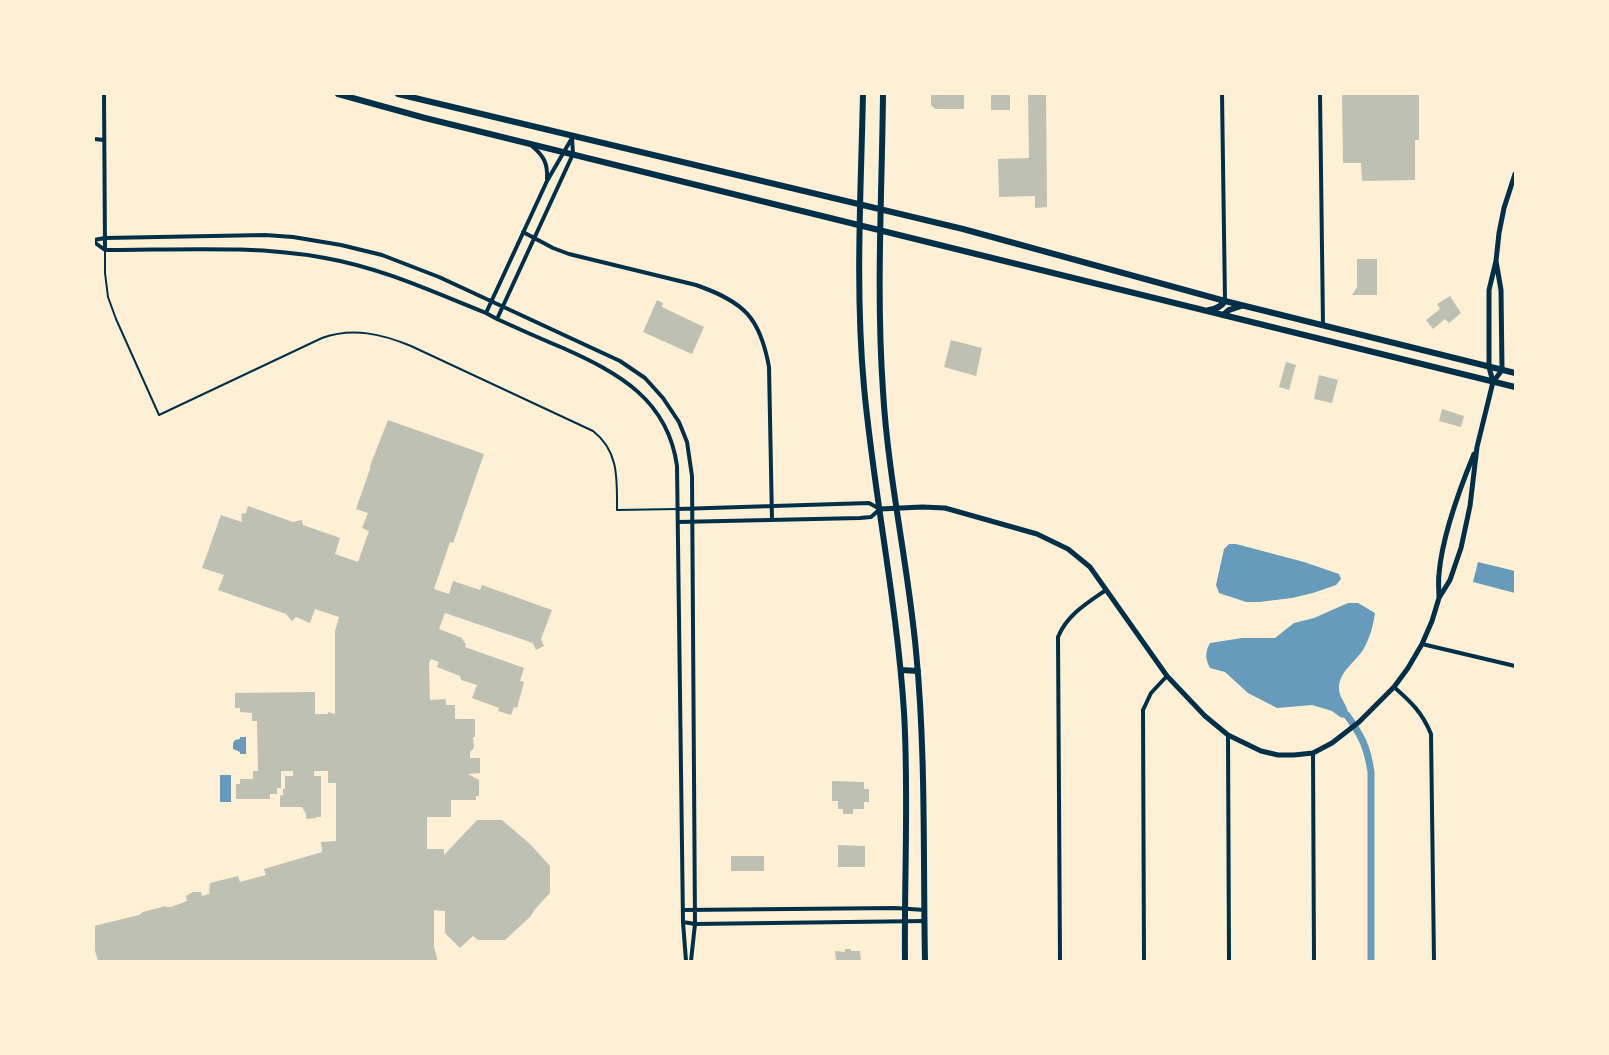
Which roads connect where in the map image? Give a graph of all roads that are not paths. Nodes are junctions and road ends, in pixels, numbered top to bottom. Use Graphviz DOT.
graph roads {
  1 [pos="104,94"];
  2 [pos="338,94"];
  3 [pos="398,94"];
  4 [pos="863,94"];
  5 [pos="883,94"];
  6 [pos="1222,94"];
  7 [pos="1320,94"];
  8 [pos="572,137"];
  9 [pos="94,139"];
  10 [pos="104,140"];
  11 [pos="529,143"];
  12 [pos="562,152"];
  13 [pos="572,154"];
  14 [pos="1515,174"];
  15 [pos="547,181"];
  16 [pos="860,204"];
  17 [pos="880,209"];
  18 [pos="859,225"];
  19 [pos="879,230"];
  20 [pos="523,232"];
  21 [pos="105,238"];
  22 [pos="534,239"];
  23 [pos="94,241"];
  24 [pos="105,250"];
  25 [pos="1496,261"];
  26 [pos="492,301"];
  27 [pos="1225,301"];
  28 [pos="502,306"];
  29 [pos="1245,306"];
  30 [pos="1205,310"];
  31 [pos="486,313"];
  32 [pos="1223,315"];
  33 [pos="496,319"];
  34 [pos="1323,325"];
  35 [pos="1489,367"];
  36 [pos="1502,370"];
  37 [pos="1515,373"];
  38 [pos="1493,382"];
  39 [pos="1515,387"];
  40 [pos="1477,447"];
  41 [pos="772,506"];
  42 [pos="678,509"];
  43 [pos="692,509"];
  44 [pos="880,509"];
  45 [pos="897,509"];
  46 [pos="772,520"];
  47 [pos="678,522"];
  48 [pos="692,522"];
  49 [pos="1106,590"];
  50 [pos="1439,598"];
  51 [pos="1422,644"];
  52 [pos="1515,666"];
  53 [pos="901,670"];
  54 [pos="918,671"];
  55 [pos="1167,676"];
  56 [pos="1394,687"];
  57 [pos="1228,735"];
  58 [pos="1313,753"];
  59 [pos="682,821"];
  60 [pos="694,821"];
  61 [pos="904,909"];
  62 [pos="683,910"];
  63 [pos="925,910"];
  64 [pos="695,911"];
  65 [pos="904,921"];
  66 [pos="925,921"];
  67 [pos="683,922"];
  68 [pos="695,924"];
  69 [pos="686,961"];
  70 [pos="691,961"];
  71 [pos="904,961"];
  72 [pos="925,961"];
  73 [pos="1060,961"];
  74 [pos="1144,961"];
  75 [pos="1229,961"];
  76 [pos="1314,961"];
  77 [pos="1434,961"];
  1 -- 10 [label="street"];
  2 -- 11 [label="main road"];
  3 -- 8 [label="main road"];
  4 -- 16 [label="main road"];
  5 -- 17 [label="main road"];
  6 -- 27 [label="street"];
  7 -- 34 [label="street"];
  8 -- 12 [label="street"];
  8 -- 13 [label="street"];
  8 -- 16 [label="main road"];
  9 -- 10 [label="street"];
  10 -- 21 [label="street"];
  11 -- 12 [label="main road"];
  11 -- 15 [label="street"];
  12 -- 13 [label="main road"];
  12 -- 15 [label="street"];
  13 -- 18 [label="main road"];
  13 -- 22 [label="street"];
  14 -- 25 [label="street"];
  15 -- 20 [label="street"];
  16 -- 17 [label="main road"];
  16 -- 18 [label="main road"];
  17 -- 19 [label="main road"];
  17 -- 27 [label="main road"];
  18 -- 19 [label="main road"];
  18 -- 44 [label="main road"];
  19 -- 30 [label="main road"];
  19 -- 45 [label="main road"];
  20 -- 22 [label="street"];
  20 -- 26 [label="street"];
  21 -- 23 [label="street"];
  21 -- 24 [label="street"];
  21 -- 26 [label="street"];
  22 -- 28 [label="street"];
  22 -- 41 [label="street"];
  23 -- 24 [label="street"];
  24 -- 31 [label="street"];
  24 -- 42 [label="lane"];
  25 -- 35 [label="street"];
  25 -- 36 [label="street"];
  26 -- 28 [label="street"];
  26 -- 31 [label="street"];
  27 -- 29 [label="main road"];
  27 -- 30 [label="main road"];
  28 -- 33 [label="street"];
  28 -- 43 [label="street"];
  29 -- 32 [label="main road"];
  29 -- 34 [label="main road"];
  30 -- 32 [label="main road"];
  31 -- 33 [label="street"];
  32 -- 38 [label="main road"];
  33 -- 42 [label="street"];
  34 -- 35 [label="main road"];
  35 -- 36 [label="main road"];
  35 -- 38 [label="street"];
  36 -- 37 [label="main road"];
  36 -- 38 [label="street"];
  38 -- 39 [label="main road"];
  38 -- 40 [label="street"];
  40 -- 50 [label="street"];
  40 -- 50 [label="street"];
  41 -- 43 [label="street"];
  41 -- 44 [label="street"];
  41 -- 46 [label="street"];
  42 -- 43 [label="street"];
  42 -- 47 [label="street"];
  43 -- 48 [label="street"];
  44 -- 45 [label="street"];
  44 -- 46 [label="street"];
  44 -- 53 [label="main road"];
  45 -- 49 [label="street"];
  45 -- 54 [label="main road"];
  46 -- 48 [label="street"];
  47 -- 48 [label="street"];
  47 -- 59 [label="street"];
  48 -- 60 [label="street"];
  49 -- 55 [label="street"];
  49 -- 73 [label="street"];
  50 -- 51 [label="street"];
  51 -- 52 [label="street"];
  51 -- 56 [label="street"];
  53 -- 54 [label="main road"];
  53 -- 61 [label="main road"];
  54 -- 63 [label="main road"];
  55 -- 57 [label="street"];
  55 -- 74 [label="street"];
  56 -- 58 [label="street"];
  56 -- 77 [label="street"];
  57 -- 58 [label="street"];
  57 -- 75 [label="street"];
  58 -- 76 [label="street"];
  59 -- 60 [label="street"];
  59 -- 62 [label="street"];
  60 -- 64 [label="street"];
  61 -- 63 [label="street"];
  61 -- 64 [label="street"];
  61 -- 65 [label="main road"];
  62 -- 64 [label="street"];
  62 -- 67 [label="street"];
  63 -- 66 [label="main road"];
  64 -- 68 [label="street"];
  65 -- 66 [label="street"];
  65 -- 68 [label="street"];
  65 -- 71 [label="main road"];
  66 -- 72 [label="main road"];
  67 -- 68 [label="street"];
  67 -- 69 [label="street"];
  68 -- 70 [label="street"];
}
